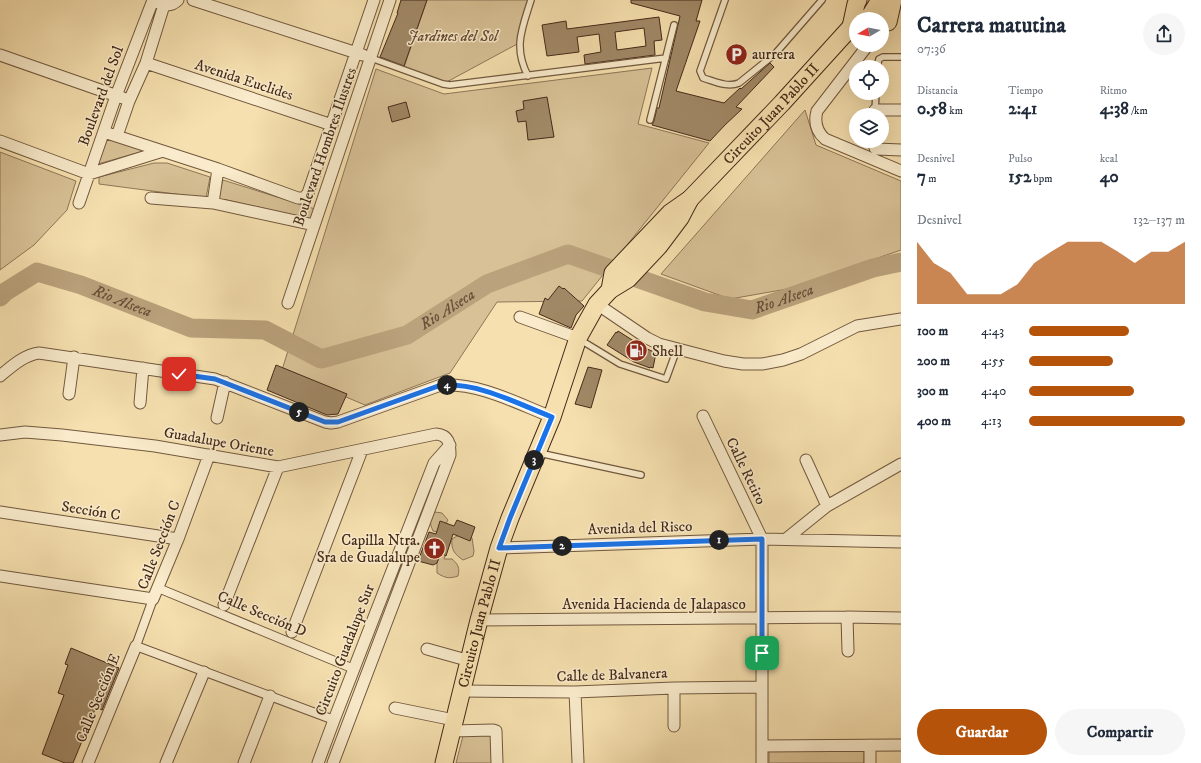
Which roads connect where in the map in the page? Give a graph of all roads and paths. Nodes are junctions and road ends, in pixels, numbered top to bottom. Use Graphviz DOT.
graph roads {
  1 [pos="178,0"];
  2 [pos="193,0"];
  3 [pos="374,0"];
  4 [pos="390,0"];
  5 [pos="532,0"];
  6 [pos="725,0"];
  7 [pos="822,0"];
  8 [pos="880,0"];
  9 [pos="892,0"];
  10 [pos="854,1"];
  11 [pos="158,2"];
  12 [pos="901,6"];
  13 [pos="855,12"];
  14 [pos="872,12"];
  15 [pos="889,12"];
  16 [pos="889,21"];
  17 [pos="674,25"];
  18 [pos="849,32"];
  19 [pos="863,52"];
  20 [pos="357,53"];
  21 [pos="0,55"];
  22 [pos="901,57"];
  23 [pos="371,58"];
  24 [pos="666,58"];
  25 [pos="879,60"];
  26 [pos="146,63"];
  27 [pos="528,76"];
  28 [pos="116,96"];
  29 [pos="129,101"];
  30 [pos="901,110"];
  31 [pos="889,111"];
  32 [pos="650,120"];
  33 [pos="332,125"];
  34 [pos="104,132"];
  35 [pos="117,136"];
  36 [pos="0,141"];
  37 [pos="889,147"];
  38 [pos="901,150"];
  39 [pos="163,151"];
  40 [pos="218,169"];
  41 [pos="901,171"];
  42 [pos="89,174"];
  43 [pos="151,198"];
  44 [pos="78,203"];
  45 [pos="213,203"];
  46 [pos="314,225"];
  47 [pos="288,303"];
  48 [pos="597,304"];
  49 [pos="520,317"];
  50 [pos="901,319"];
  51 [pos="578,338"];
  52 [pos="677,349"];
  53 [pos="74,357"];
  54 [pos="143,368"];
  55 [pos="0,376"];
  56 [pos="225,382"];
  57 [pos="69,394"];
  58 [pos="140,403"];
  59 [pos="703,416"];
  60 [pos="552,417"];
  61 [pos="217,418"];
  62 [pos="0,435"];
  63 [pos="0,438"];
  64 [pos="450,445"];
  65 [pos="362,450"];
  66 [pos="537,453"];
  67 [pos="209,455"];
  68 [pos="806,460"];
  69 [pos="901,464"];
  70 [pos="278,467"];
  71 [pos="641,475"];
  72 [pos="827,506"];
  73 [pos="0,512"];
  74 [pos="178,539"];
  75 [pos="762,539"];
  76 [pos="786,539"];
  77 [pos="901,542"];
  78 [pos="499,548"];
  79 [pos="0,576"];
  80 [pos="158,588"];
  81 [pos="153,599"];
  82 [pos="381,599"];
  83 [pos="394,603"];
  84 [pos="224,605"];
  85 [pos="847,617"];
  86 [pos="762,618"];
  87 [pos="901,618"];
  88 [pos="479,620"];
  89 [pos="292,632"];
  90 [pos="136,646"];
  91 [pos="427,649"];
  92 [pos="848,651"];
  93 [pos="470,660"];
  94 [pos="354,669"];
  95 [pos="204,672"];
  96 [pos="762,687"];
  97 [pos="674,688"];
  98 [pos="462,692"];
  99 [pos="575,692"];
  100 [pos="270,696"];
  101 [pos="395,708"];
  102 [pos="334,720"];
  103 [pos="453,726"];
  104 [pos="674,726"];
  105 [pos="870,745"];
  106 [pos="901,745"];
  107 [pos="762,746"];
  108 [pos="320,758"];
  109 [pos="334,760"];
  110 [pos="578,762"];
  111 [pos="88,763"];
  112 [pos="166,763"];
  113 [pos="244,763"];
  114 [pos="444,763"];
  115 [pos="497,763"];
  116 [pos="762,763"];
  117 [pos="870,763"];
  1 -- 11 [label="street"];
  2 -- 20 [label="street"];
  3 -- 20 [label="street, Boulevard Hombres Ilustres"];
  4 -- 23 [label="street, Boulevard Hombres Ilustres"];
  5 -- 27 [label="lane"];
  6 -- 7 [label="lane"];
  8 -- 14 [label="main road, Circuito Juan Pablo II"];
  9 -- 15 [label="main road"];
  10 -- 13 [label="main road, Circuito Juan Pablo II"];
  11 -- 26 [label="street, Boulevard del Sol"];
  11 -- 28 [label="street, Boulevard del Sol"];
  12 -- 16 [label="street"];
  17 -- 24 [label="lane"];
  18 -- 48 [label="main road, Circuito Juan Pablo II"];
  19 -- 41 [label="street"];
  20 -- 23 [label="street"];
  20 -- 33 [label="street, Boulevard Hombres Ilustres"];
  21 -- 28 [label="street"];
  22 -- 25 [label="lane"];
  23 -- 27 [label="lane"];
  23 -- 46 [label="street, Boulevard Hombres Ilustres"];
  24 -- 27 [label="lane"];
  24 -- 32 [label="lane"];
  26 -- 29 [label="street, Boulevard del Sol"];
  26 -- 33 [label="street, Avenida Euclides"];
  28 -- 29 [label="street"];
  28 -- 34 [label="street, Boulevard del Sol"];
  29 -- 35 [label="street, Boulevard del Sol"];
  30 -- 31 [label="street"];
  33 -- 40 [label="street, Boulevard Hombres Ilustres"];
  34 -- 35 [label="street"];
  34 -- 42 [label="street, Boulevard del Sol"];
  35 -- 39 [label="street"];
  36 -- 42 [label="street"];
  37 -- 38 [label="street"];
  39 -- 40 [label="street"];
  39 -- 42 [label="street"];
  40 -- 45 [label="street"];
  42 -- 44 [label="street, Boulevard del Sol"];
  43 -- 45 [label="street"];
  45 -- 46 [label="street"];
  46 -- 47 [label="street, Boulevard Hombres Ilustres"];
  48 -- 51 [label="main road, Circuito Juan Pablo II"];
  48 -- 52 [label="street"];
  49 -- 51 [label="street"];
  50 -- 52 [label="street"];
  51 -- 52 [label="lane"];
  51 -- 60 [label="main road, Circuito Juan Pablo II"];
  53 -- 54 [label="street"];
  53 -- 55 [label="street"];
  53 -- 57 [label="street"];
  54 -- 56 [label="street"];
  54 -- 58 [label="street"];
  56 -- 60 [label="street"];
  56 -- 61 [label="street"];
  59 -- 75 [label="street, Calle Retiro"];
  60 -- 66 [label="main road, Circuito Juan Pablo II"];
  62 -- 63 [label="street"];
  62 -- 67 [label="street, Guadalupe Oriente"];
  64 -- 65 [label="street, Guadalupe Oriente"];
  64 -- 82 [label="street, Circuito Guadalupe Sur"];
  64 -- 83 [label="street, Circuito Guadalupe Sur"];
  65 -- 70 [label="street, Guadalupe Oriente"];
  65 -- 89 [label="street, Calle Sección D"];
  66 -- 71 [label="lane"];
  66 -- 78 [label="main road, Circuito Juan Pablo II"];
  67 -- 70 [label="street, Guadalupe Oriente"];
  67 -- 74 [label="street, Calle Sección C"];
  68 -- 72 [label="street"];
  69 -- 72 [label="street"];
  70 -- 84 [label="street, Calle Sección D"];
  72 -- 76 [label="street"];
  73 -- 74 [label="street, Sección C"];
  74 -- 80 [label="street, Calle Sección C"];
  75 -- 76 [label="street, Avenida del Risco"];
  75 -- 78 [label="street, Avenida del Risco"];
  75 -- 86 [label="street"];
  76 -- 77 [label="street, Avenida del Risco"];
  78 -- 88 [label="main road, Circuito Juan Pablo II"];
  79 -- 81 [label="street"];
  80 -- 81 [label="street, Calle Sección C"];
  80 -- 94 [label="street, Calle Sección D"];
  81 -- 90 [label="street, Calle Sección C"];
  82 -- 83 [label="street"];
  82 -- 94 [label="street, Circuito Guadalupe Sur"];
  83 -- 109 [label="street, Circuito Guadalupe Sur"];
  85 -- 86 [label="street, Avenida Hacienda de Jalapasco"];
  85 -- 87 [label="street, Avenida Hacienda de Jalapasco"];
  85 -- 92 [label="street"];
  86 -- 88 [label="street, Avenida Hacienda de Jalapasco"];
  86 -- 96 [label="street"];
  88 -- 93 [label="main road, Circuito Juan Pablo II"];
  90 -- 95 [label="street, Calle Sección E"];
  90 -- 111 [label="street, Calle Sección E"];
  91 -- 93 [label="street"];
  93 -- 98 [label="main road, Circuito Juan Pablo II"];
  94 -- 102 [label="street, Circuito Guadalupe Sur"];
  95 -- 100 [label="street, Calle Sección E"];
  95 -- 112 [label="street"];
  96 -- 97 [label="street, Calle de Balvanera"];
  96 -- 107 [label="street"];
  97 -- 99 [label="street, Calle de Balvanera"];
  97 -- 104 [label="street"];
  98 -- 99 [label="street, Calle de Balvanera"];
  98 -- 103 [label="main road, Circuito Juan Pablo II"];
  99 -- 110 [label="street"];
  100 -- 102 [label="street, Calle Sección E"];
  100 -- 113 [label="street"];
  101 -- 103 [label="street"];
  102 -- 108 [label="street, Circuito Guadalupe Sur"];
  103 -- 114 [label="main road, Circuito Juan Pablo II"];
  103 -- 115 [label="street"];
  105 -- 106 [label="street"];
  105 -- 107 [label="street"];
  105 -- 117 [label="street"];
  107 -- 116 [label="street"];
  108 -- 109 [label="street"];
}
